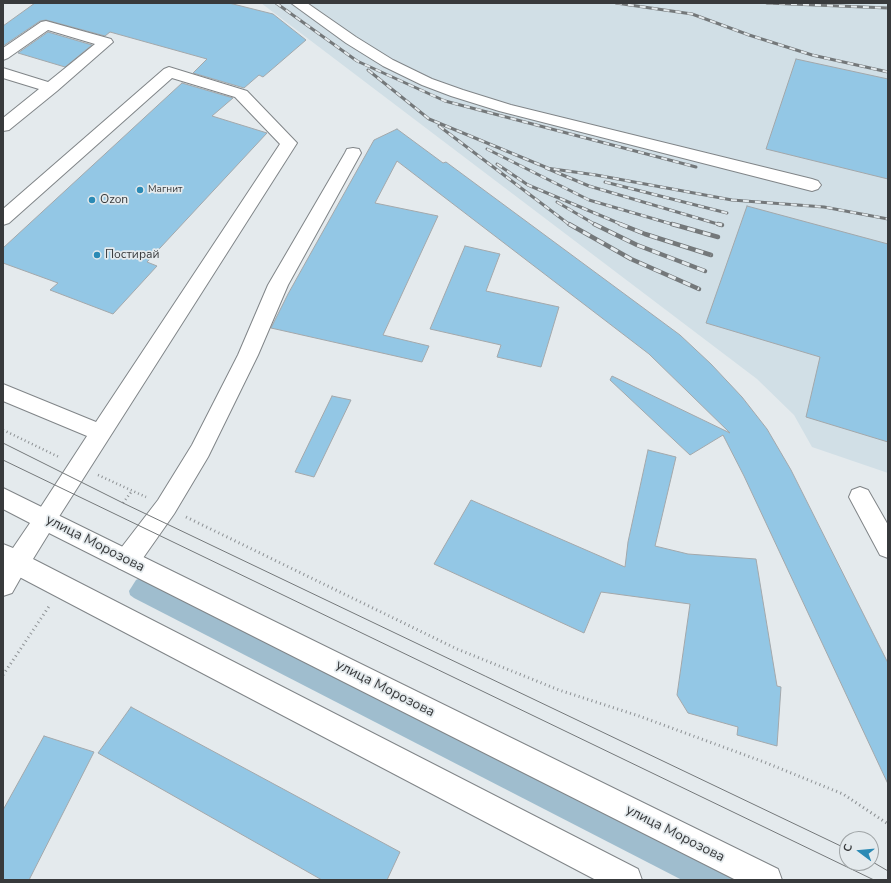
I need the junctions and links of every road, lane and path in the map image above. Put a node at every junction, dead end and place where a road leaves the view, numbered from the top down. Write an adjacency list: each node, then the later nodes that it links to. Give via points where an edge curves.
1 (298, 3): 7 (main road, via 388,63 426,82 457,93 505,108)
2 (3, 56): 4 (main road, via 46,25 106,42)
3 (3, 73): 4 (main road)
4 (51, 88): 5 (main road)
5 (3, 126)
6 (353, 152): 17 (main road, via 278,285 245,362 200,451)
7 (812, 185)
8 (3, 219): 11 (main road, via 168,72 241,94 289,143)
9 (3, 392): 11 (main road)
10 (3, 430): 12 (path)
11 (101, 433): 12 (main road)
12 (81, 466): 13 (path); 18 (main road)
13 (132, 491): 16 (path); 17 (path)
14 (860, 496): 19 (main road)
15 (3, 498): 18 (main road, улица Морозова)
16 (123, 503)
17 (166, 507): 21 (main road); 25 (path, via 457,649 559,690 639,716 843,794)
18 (45, 519): 20 (main road); 21 (main road, улица Морозова)
19 (888, 546)
20 (10, 559): 22 (main road); 23 (main road)
21 (127, 560): 27 (main road, улица Морозова)
22 (3, 585)
23 (63, 587): 24 (path); 26 (main road)
24 (3, 676)
25 (888, 824)
26 (627, 880)
27 (767, 880)

